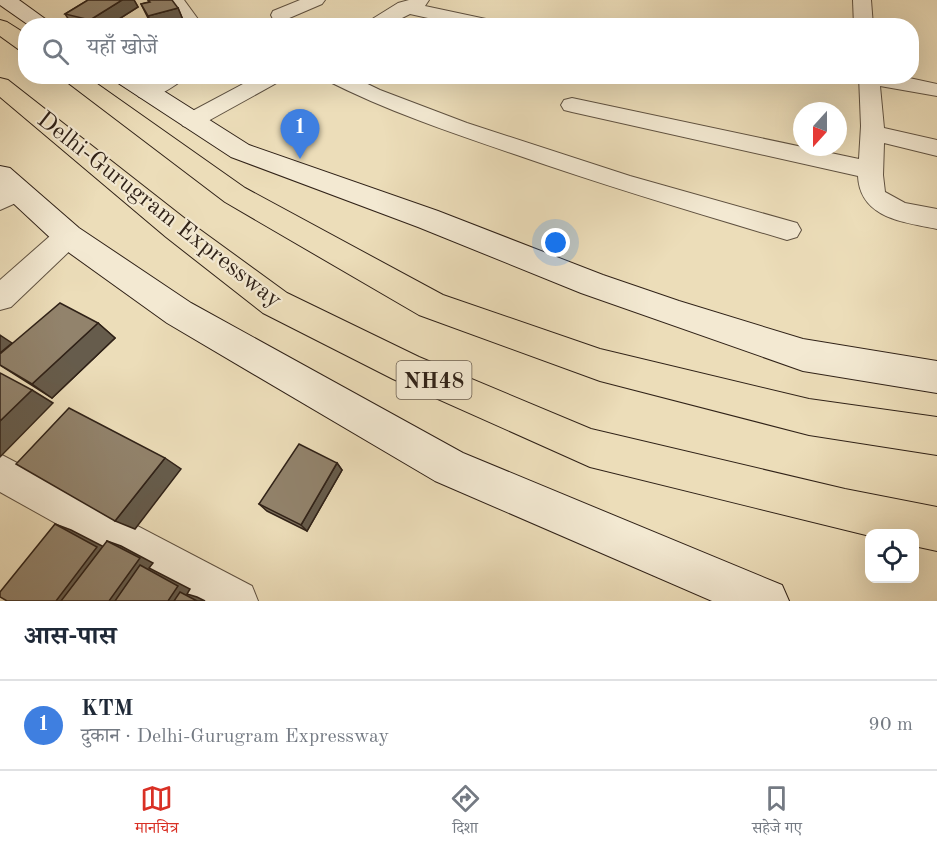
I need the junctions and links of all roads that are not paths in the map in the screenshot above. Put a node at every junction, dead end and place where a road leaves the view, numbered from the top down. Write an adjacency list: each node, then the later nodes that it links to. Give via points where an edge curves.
1 (6, 0): 8 (main road)
2 (175, 0): 9 (street)
3 (265, 0): 10 (street)
4 (316, 0): 11 (street)
5 (422, 0): 7 (street)
6 (862, 0): 14 (street)
7 (404, 7): 12 (street); 13 (street)
8 (33, 18)
9 (188, 18)
10 (282, 18)
11 (287, 18)
12 (384, 18)
13 (456, 18)
14 (863, 18)
15 (0, 26): 16 (highway)
16 (18, 38)
17 (81, 84): 36 (highway, Delhi-Gurugram Expressway, via 235,195 431,305 600,366 809,417)
18 (135, 84): 26 (main road)
19 (260, 84): 26 (street)
20 (349, 84): 32 (street, via 459,128 622,182)
21 (870, 84): 27 (street)
22 (906, 84): 24 (street)
23 (0, 85): 38 (highway, Delhi-Gurugram Expressway / NH48, via 275,303 406,368 590,448)
24 (937, 90)
25 (572, 105): 29 (street)
26 (191, 121): 35 (main road, via 240,151 679,315 803,355)
27 (873, 133): 28 (street); 29 (street)
28 (937, 148)
29 (870, 170): 31 (street, via 873,191 882,203)
30 (6, 189): 33 (main road)
31 (937, 219)
32 (787, 230)
33 (68, 236): 34 (street); 40 (main road, via 179,313 449,467)
34 (0, 298)
35 (937, 377)
36 (937, 436)
37 (0, 472): 39 (street, via 69,526)
38 (937, 529)
39 (237, 601)
40 (766, 601)

